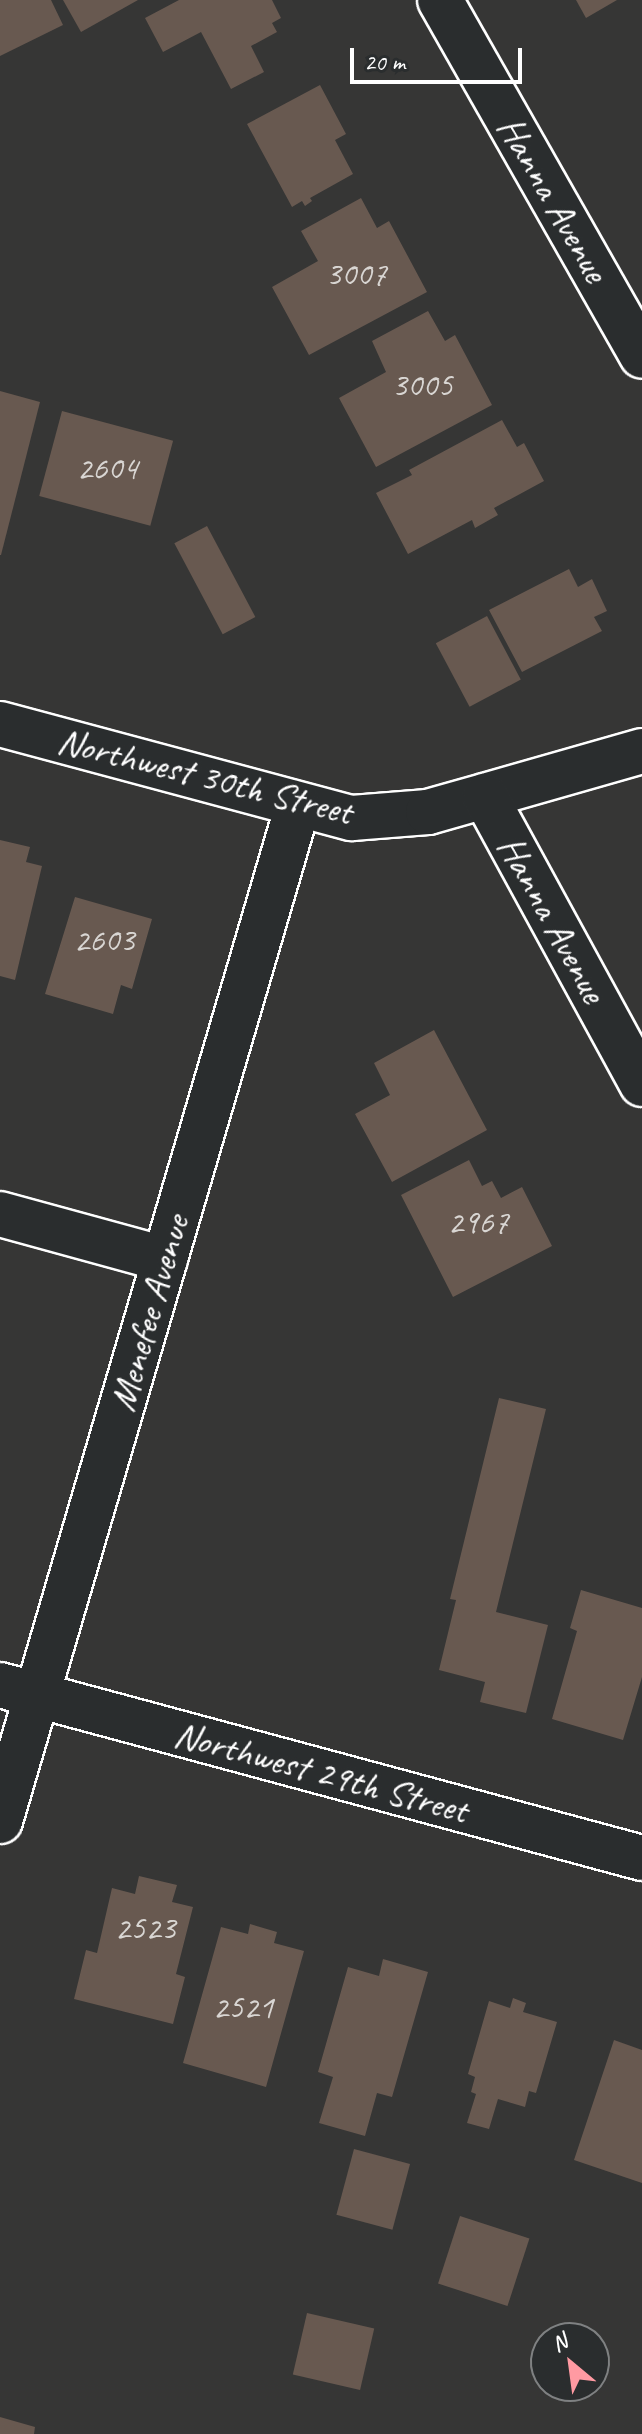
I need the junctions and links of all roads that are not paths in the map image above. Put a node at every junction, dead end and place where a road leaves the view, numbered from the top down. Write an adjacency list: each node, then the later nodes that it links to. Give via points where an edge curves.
1 (440, 0): 2 (street, Hanna Avenue)
2 (642, 356)
3 (0, 724): 6 (street, Northwest 30th Street)
4 (642, 751): 5 (street, Northwest 30th Street)
5 (485, 796): 6 (street, Northwest 30th Street, via 428,812 352,818); 7 (street, Hanna Avenue)
6 (298, 805): 9 (street, Menefee Avenue)
7 (642, 1084)
8 (0, 1214): 9 (street)
9 (165, 1259): 10 (street, Menefee Avenue)
10 (18, 1690): 11 (street, Menefee Avenue); 12 (street, Northwest 29th Street)
11 (0, 1821)
12 (642, 1858)

